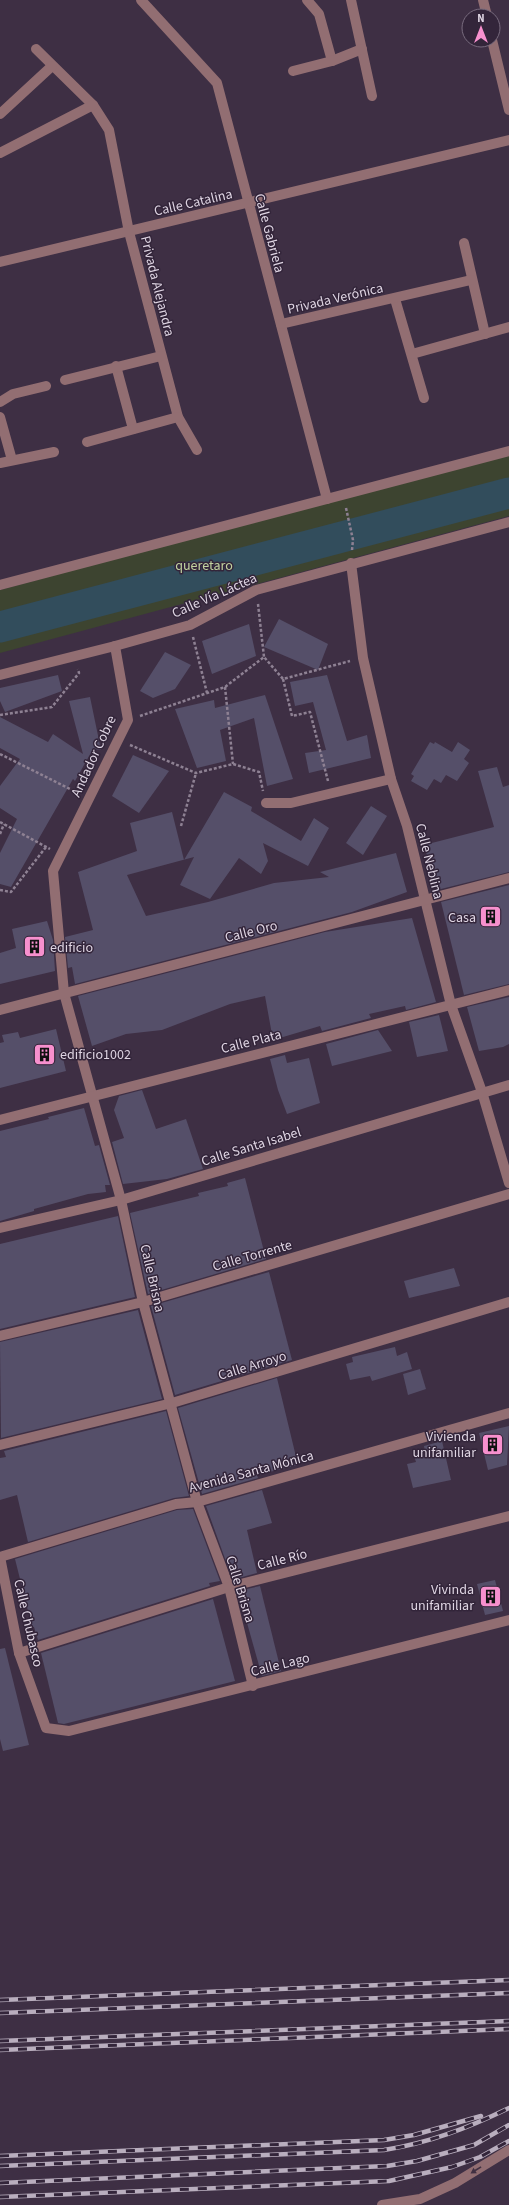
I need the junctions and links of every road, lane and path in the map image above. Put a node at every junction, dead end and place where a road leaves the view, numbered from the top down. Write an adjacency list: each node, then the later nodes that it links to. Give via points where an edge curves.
1 (141, 0): 16 (street, Calle Gabriela, via 216,83)
2 (307, 0): 7 (street, via 319,14)
3 (352, 0): 6 (street)
4 (494, 48): 12 (street)
5 (36, 49): 8 (street, Privada Alejandra)
6 (362, 49): 7 (street); 10 (street)
7 (332, 61): 9 (street)
8 (52, 66): 11 (street, Privada Alejandra); 13 (street)
9 (293, 71)
10 (372, 96)
11 (92, 105): 15 (street); 17 (street, Privada Alejandra, via 109,130)
12 (509, 110)
13 (0, 114)
14 (509, 140): 16 (street, Calle Catalina)
15 (0, 153)
16 (248, 204): 17 (street, Calle Catalina); 22 (street, Calle Gabriela)
17 (129, 232): 19 (street, Calle Catalina); 26 (street, Privada Alejandra)
18 (464, 243): 20 (street)
19 (0, 262)
20 (471, 280): 21 (street, Privada Verónica); 24 (street)
21 (395, 299): 22 (street, Privada Verónica); 25 (street, Privada Verónica)
22 (280, 324): 41 (street, Calle Gabriela)
23 (509, 327): 24 (street)
24 (485, 334): 25 (street)
25 (412, 354): 30 (street, Privada Verónica)
26 (161, 356): 27 (street); 32 (street, Privada Alejandra)
27 (116, 366): 28 (street); 34 (street)
28 (65, 380)
29 (46, 386): 31 (street, via 13,394)
30 (424, 398)
31 (0, 402)
32 (178, 417): 34 (street); 36 (street, Privada Alejandra)
33 (0, 418): 39 (street)
34 (133, 429): 35 (street)
35 (87, 442)
36 (197, 450)
37 (54, 452): 39 (street)
38 (509, 452): 41 (street)
39 (12, 460): 40 (street)
40 (0, 462)
41 (327, 499): 46 (street)
42 (349, 520): 44 (path)
43 (509, 522): 45 (street, Calle Vía Láctea)
44 (353, 540)
45 (351, 563): 47 (street, Calle Vía Láctea); 52 (street, Calle Neblina)
46 (0, 585)
47 (256, 590): 48 (street, Calle Vía Láctea); 51 (path)
48 (190, 625): 49 (street, Calle Vía Láctea); 56 (path)
49 (115, 646): 50 (street, Calle Vía Láctea); 58 (street, Andador Cobre)
50 (74, 657): 53 (street, Calle Vía Láctea); 57 (path, via 79,673 52,707)
51 (264, 657): 54 (path); 55 (path)
52 (363, 658): 54 (path); 63 (street, Calle Neblina)
53 (0, 675)
54 (284, 679): 64 (path, via 292,716 310,712)
55 (225, 687): 56 (path); 61 (path)
56 (207, 693): 58 (path)
57 (0, 715)
58 (128, 720): 59 (street, Andador Cobre)
59 (118, 740): 62 (path); 65 (street, Andador Cobre)
60 (0, 754): 65 (path)
61 (233, 764): 62 (path); 66 (path, via 259,772)
62 (196, 773): 69 (path)
63 (391, 779): 64 (street); 76 (street, Calle Neblina, via 407,826)
64 (331, 795): 66 (street, via 291,803)
65 (89, 799): 72 (street, Andador Cobre)
66 (266, 803)
67 (0, 822): 68 (path)
68 (4, 824): 70 (path); 71 (path)
69 (181, 826)
70 (0, 834)
71 (46, 846): 72 (path); 75 (path, via 11,892)
72 (61, 855): 73 (street, Andador Cobre)
73 (53, 871): 78 (street, Calle Brisna)
74 (509, 878): 76 (street, Calle Oro)
75 (0, 890)
76 (425, 900): 78 (street, Calle Oro); 79 (street, Calle Neblina)
77 (509, 990): 79 (street, Calle Plata)
78 (64, 993): 80 (street, Calle Oro); 83 (street, Calle Brisna)
79 (451, 1005): 82 (street, Calle Neblina); 83 (street, Calle Plata)
80 (0, 1010)
81 (509, 1085): 82 (street, Calle Santa Isabel)
82 (482, 1092): 85 (street, Calle Neblina); 87 (street, Calle Santa Isabel)
83 (93, 1096): 84 (street, Calle Plata); 87 (street, Calle Brisna)
84 (0, 1120)
85 (509, 1183)
86 (509, 1194): 89 (street, Calle Torrente)
87 (120, 1200): 88 (street, Calle Santa Isabel); 89 (street, Calle Brisna)
88 (0, 1228)
89 (143, 1302): 91 (street, Calle Torrente); 92 (street, Calle Brisna)
90 (509, 1302): 92 (street, Calle Arroyo)
91 (0, 1336)
92 (172, 1403): 94 (street, Calle Arroyo); 95 (street, Calle Brisna)
93 (509, 1413): 95 (street, Avenida Santa Mónica)
94 (0, 1445)
95 (197, 1502): 97 (street, Avenida Santa Mónica, via 176,1504); 98 (street, Calle Brisna)
96 (509, 1516): 98 (street, Calle Río)
97 (0, 1557): 100 (street, Calle Chubasco)
98 (229, 1587): 100 (street, Calle Río); 101 (street, Calle Brisna)
99 (509, 1620): 101 (street, Calle Lago)
100 (19, 1653): 102 (street, Calle Chubasco, via 46,1728)
101 (253, 1686): 102 (street, Calle Lago, via 69,1731)
102 (57, 1731)
103 (509, 2150): 104 (street, one-way to 104, via 455,2183 420,2199)
104 (382, 2205)

